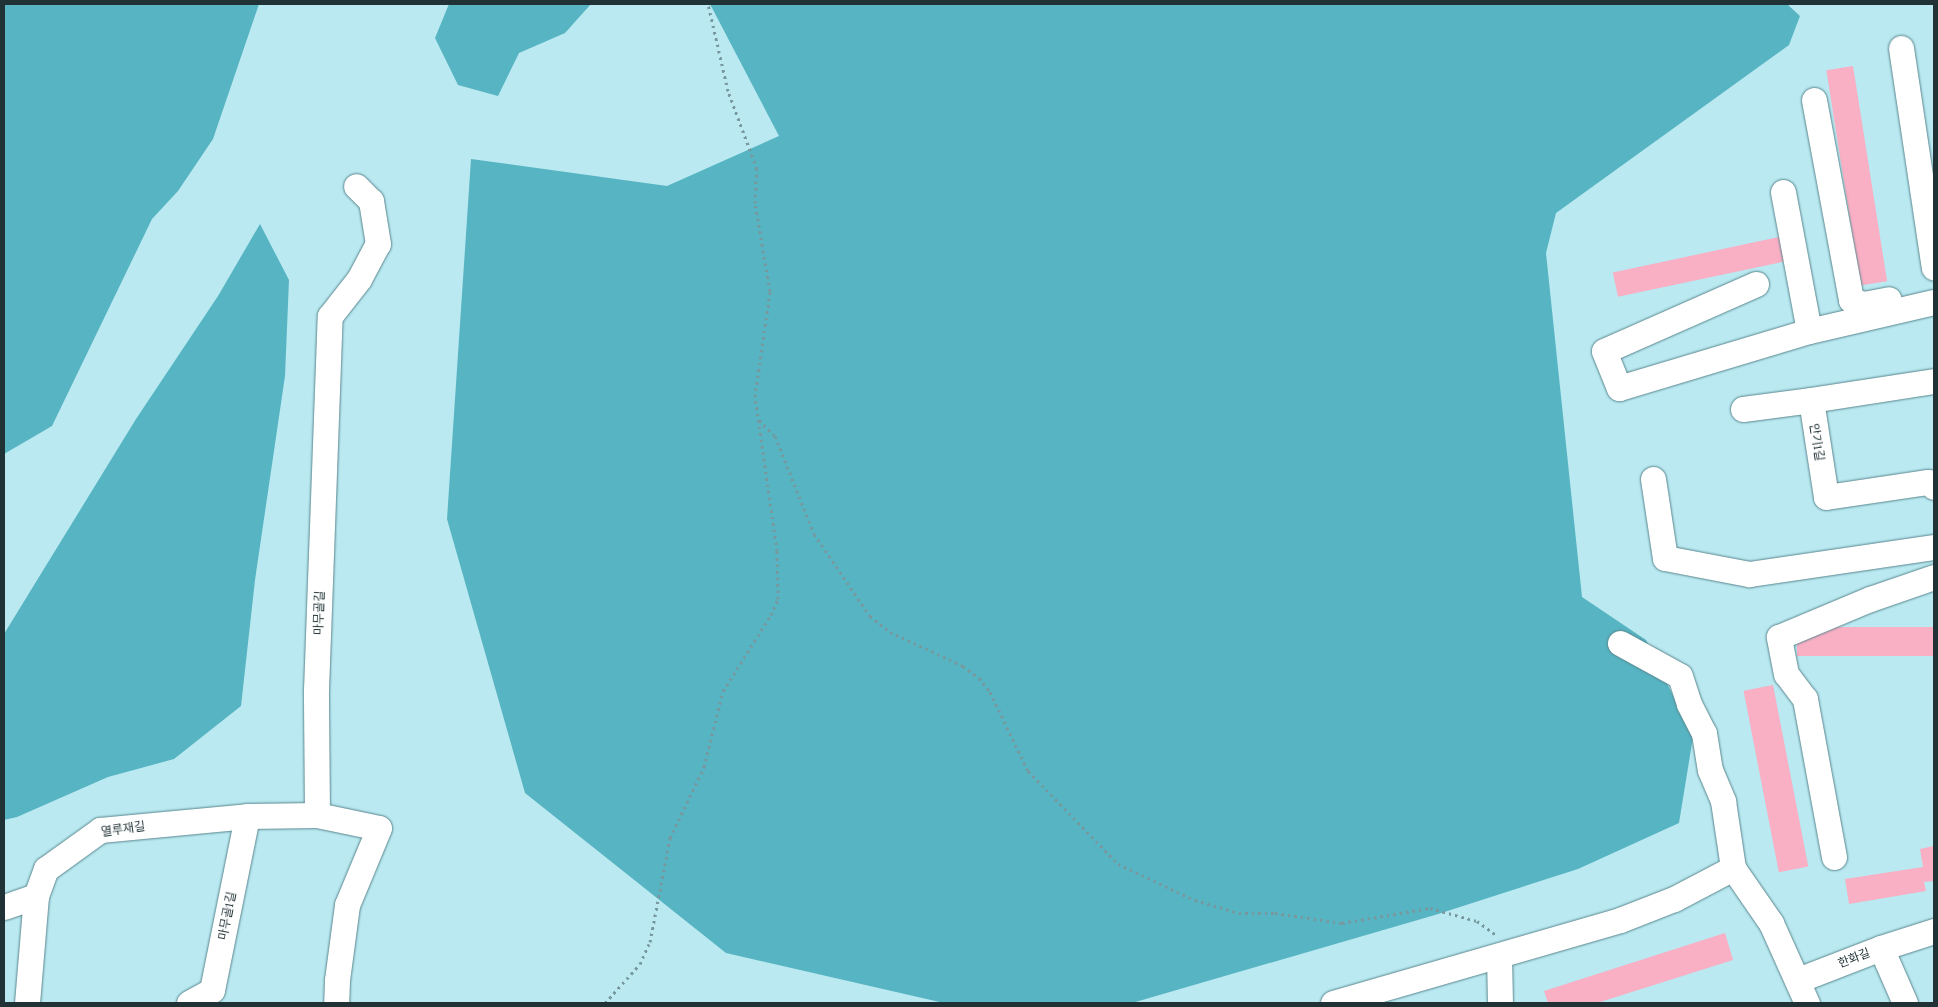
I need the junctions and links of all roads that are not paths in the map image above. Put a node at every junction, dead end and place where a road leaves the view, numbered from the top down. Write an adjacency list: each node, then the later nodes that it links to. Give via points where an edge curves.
1 (1901, 48): 5 (street)
2 (1814, 100): 8 (street, via 1851,300 1864,304)
3 (356, 186): 19 (street, 마무골길, via 371,201 378,244 359,279 330,316 316,690)
4 (1783, 192): 10 (street)
5 (1929, 207): 6 (street)
6 (1934, 268)
7 (1756, 284): 10 (street, via 1604,351 1619,388)
8 (1934, 288)
9 (1934, 302): 10 (street)
10 (1809, 331)
11 (1934, 381): 12 (street)
12 (1810, 400): 13 (street); 15 (street, 안기1길, via 1826,497 1928,482)
13 (1743, 409)
14 (1652, 479): 16 (street, via 1665,558 1749,574)
15 (1934, 487)
16 (1934, 547)
17 (1934, 577): 21 (street, via 1778,637 1786,674 1805,700)
18 (1620, 643): 22 (street, via 1680,676 1689,704 1704,733 1710,770 1723,801)
19 (317, 815): 20 (street, 열루재길); 31 (street, via 379,828 347,905)
20 (247, 816): 23 (street, 열루재길, via 100,830 46,868); 30 (street, 마무골1길, via 212,990)
21 (1834, 857)
22 (1733, 868): 27 (street, via 1674,899 1620,920); 28 (street, via 1771,923)
23 (36, 896): 24 (street); 29 (street, 열루재길)
24 (4, 907)
25 (1934, 931): 26 (street, 한화길)
26 (1881, 948): 28 (street, 한화길); 35 (street)
27 (1499, 956): 32 (street); 33 (street)
28 (1798, 980): 34 (street)
29 (27, 1003)
30 (189, 1003)
31 (336, 1003)
32 (1333, 1003)
33 (1500, 1003)
34 (1807, 1003)
35 (1905, 1003)

